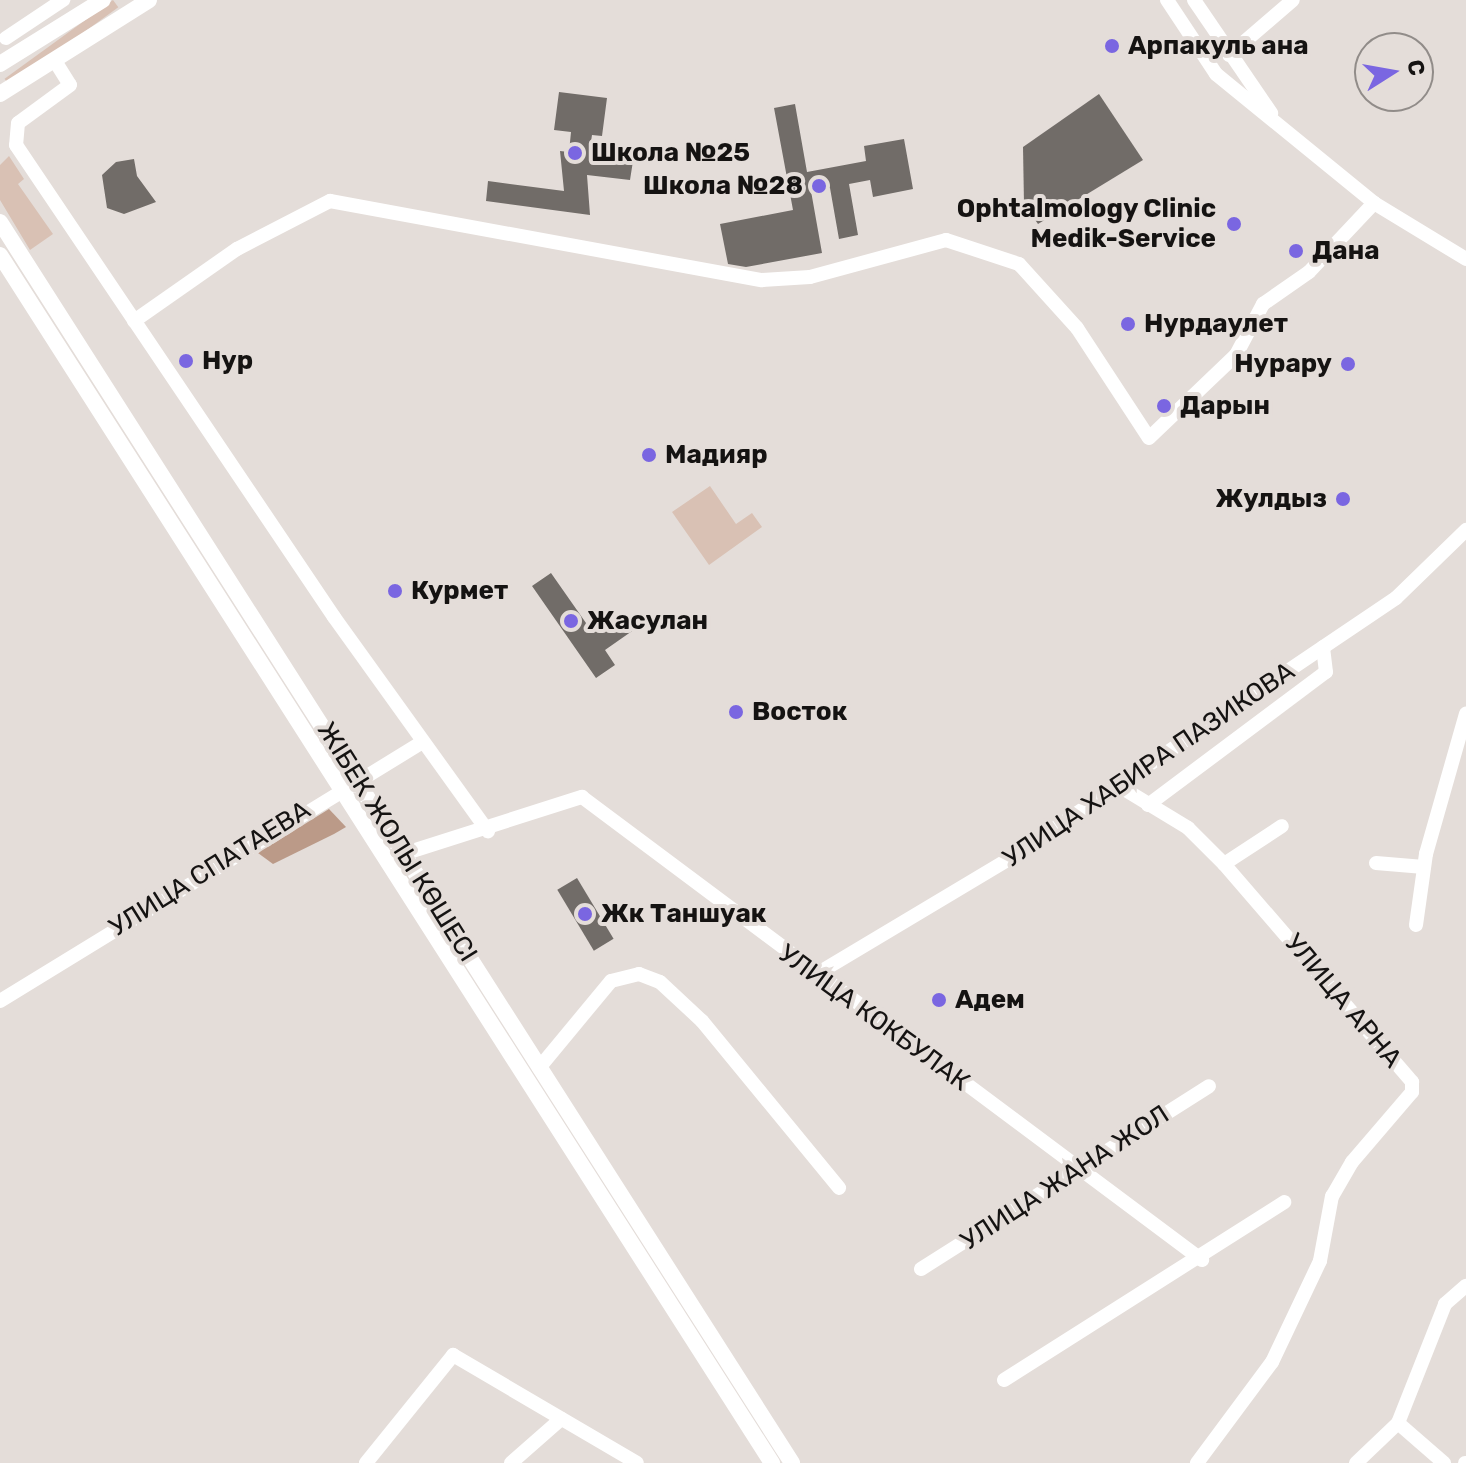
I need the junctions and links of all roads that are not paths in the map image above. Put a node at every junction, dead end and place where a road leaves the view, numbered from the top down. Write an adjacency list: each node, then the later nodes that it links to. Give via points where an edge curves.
1 (63, 0): 8 (street)
2 (149, 0): 7 (main road)
3 (1167, 0): 13 (street, via 1209,67)
4 (1194, 0): 9 (street)
5 (1293, 0): 9 (street)
6 (97, 2): 11 (main road)
7 (125, 6): 10 (main road)
8 (6, 38)
9 (1229, 55): 13 (street)
10 (55, 61): 12 (main road); 18 (street, via 70,85 18,123 13,138)
11 (0, 64)
12 (0, 94)
13 (1285, 133): 14 (street)
14 (1374, 203): 17 (street); 18 (street, via 1309,272 1263,304 1227,366 1149,438 1077,328 1019,264 946,240 810,277 762,280 330,201 237,249)
15 (0, 222): 23 (main road, ЖІБЕК ЖОЛЫ КӨШЕСІ)
16 (0, 255): 23 (main road, ЖІБЕК ЖОЛЫ КӨШЕСІ)
17 (1466, 259)
18 (134, 321): 22 (street)
19 (1466, 530): 20 (street, УЛИЦА ХАБИРА ПАЗИКОВА, via 1396,598)
20 (1323, 647): 24 (street, УЛИЦА ХАБИРА ПАЗИКОВА); 25 (street, via 1326,672)
21 (1466, 714): 31 (street)
22 (423, 742): 23 (street, УЛИЦА СПАТАЕВА); 27 (street)
23 (351, 783): 28 (main road, ЖІБЕК ЖОЛЫ КӨШЕСІ); 34 (street, УЛИЦА СПАТАЕВА); 49 (main road, ЖІБЕК ЖОЛЫ КӨШЕСІ, via 577,1164)
24 (1119, 786): 25 (street, УЛИЦА АРНА); 33 (street, УЛИЦА ХАБИРА ПАЗИКОВА)
25 (1148, 805): 30 (street, УЛИЦА АРНА, via 1188,828)
26 (1282, 826): 30 (street)
27 (488, 831): 28 (street, УЛИЦА КОКБУЛАК); 33 (street, УЛИЦА КОКБУЛАК, via 582,797)
28 (406, 853): 35 (main road, ЖІБЕК ЖОЛЫ КӨШЕСІ)
29 (1376, 863): 31 (street)
30 (1224, 864): 51 (street, УЛИЦА АРНА, via 1402,1070 1412,1092 1352,1162 1332,1196 1320,1261 1272,1362)
31 (1424, 867): 32 (street)
32 (1416, 925)
33 (815, 975): 37 (street, УЛИЦА КОКБУЛАК)
34 (0, 1001)
35 (539, 1068): 38 (street, via 611,981 639,974 660,982 702,1021); 50 (main road, ЖІБЕК ЖОЛЫ КӨШЕСІ)
36 (1209, 1086): 37 (street, УЛИЦА ЖАНА ЖОЛ)
37 (1078, 1167): 40 (street, УЛИЦА КОКБУЛАК); 41 (street, УЛИЦА ЖАНА ЖОЛ)
38 (839, 1188)
39 (1284, 1202): 40 (street)
40 (1202, 1260): 43 (street)
41 (921, 1269)
42 (1466, 1286): 45 (street, via 1445,1304)
43 (1004, 1380)
44 (561, 1419): 46 (street, via 453,1355); 47 (street); 48 (street)
45 (1398, 1423): 52 (street); 53 (street)
46 (366, 1463)
47 (511, 1463)
48 (637, 1463)
49 (772, 1463)
50 (792, 1463)
51 (1197, 1463)
52 (1356, 1463)
53 (1444, 1463)

